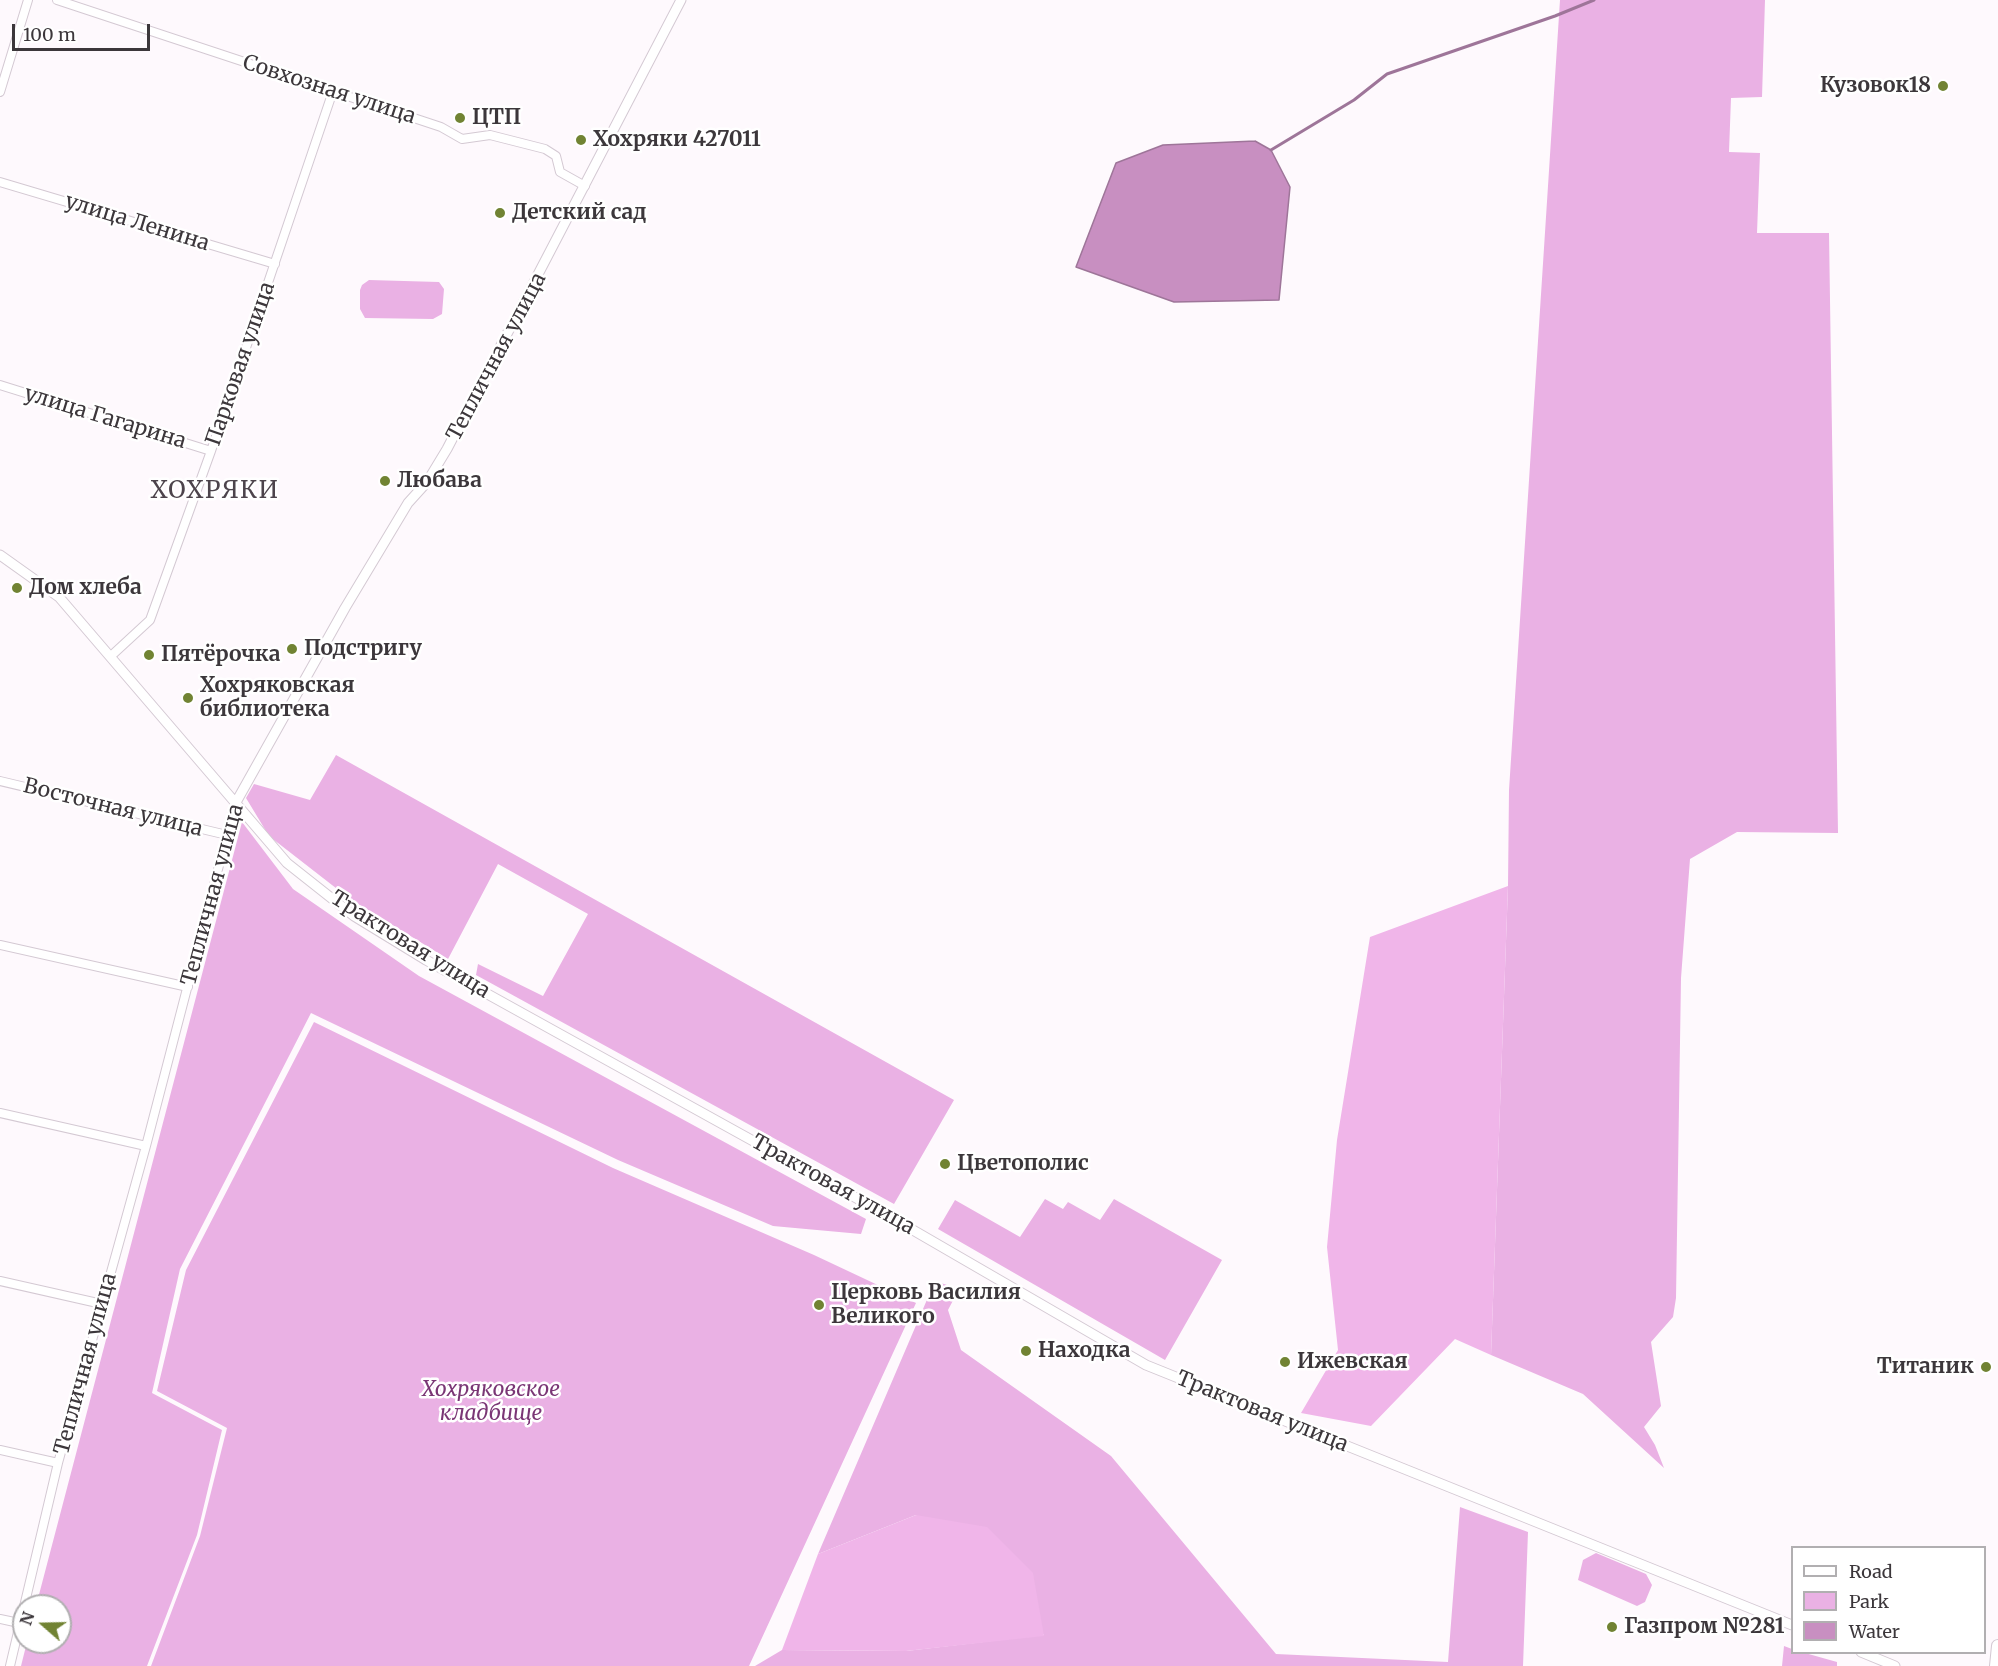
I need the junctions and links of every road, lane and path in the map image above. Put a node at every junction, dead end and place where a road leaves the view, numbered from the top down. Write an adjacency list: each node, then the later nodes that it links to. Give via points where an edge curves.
1 (28, 0): 5 (street)
2 (57, 0): 4 (street, Совхозная улица)
3 (681, 0): 7 (street, Тепличная улица)
4 (333, 91): 7 (street, Совхозная улица, via 441,127 462,139 490,135 544,149 556,156 560,172); 8 (street, Парковая улица)
5 (0, 92)
6 (0, 182): 8 (street, улица Ленина)
7 (585, 186): 14 (street, Тепличная улица, via 447,449 390,532)
8 (275, 264): 10 (street, Парковая улица)
9 (0, 385): 10 (street, улица Гагарина)
10 (211, 451): 12 (street, Парковая улица, via 150,620)
11 (0, 555): 12 (street, Трактовая улица, via 59,597)
12 (111, 656): 14 (street, Трактовая улица)
13 (0, 781): 15 (street, Восточная улица)
14 (235, 804): 15 (street, Тепличная улица); 25 (street, Трактовая улица, via 287,863 354,916 1146,1365)
15 (227, 835): 17 (street, Тепличная улица)
16 (0, 945): 17 (street)
17 (188, 987): 19 (street, Тепличная улица)
18 (0, 1113): 19 (street)
19 (146, 1146): 21 (street, Тепличная улица)
20 (0, 1281): 21 (street)
21 (102, 1304): 23 (street, Тепличная улица)
22 (0, 1450): 23 (street)
23 (58, 1463): 24 (street, Тепличная улица)
24 (26, 1594)
25 (1791, 1625)
26 (1998, 1646): 29 (main road)
27 (1864, 1654): 28 (street)
28 (1895, 1666)
29 (1996, 1666)

